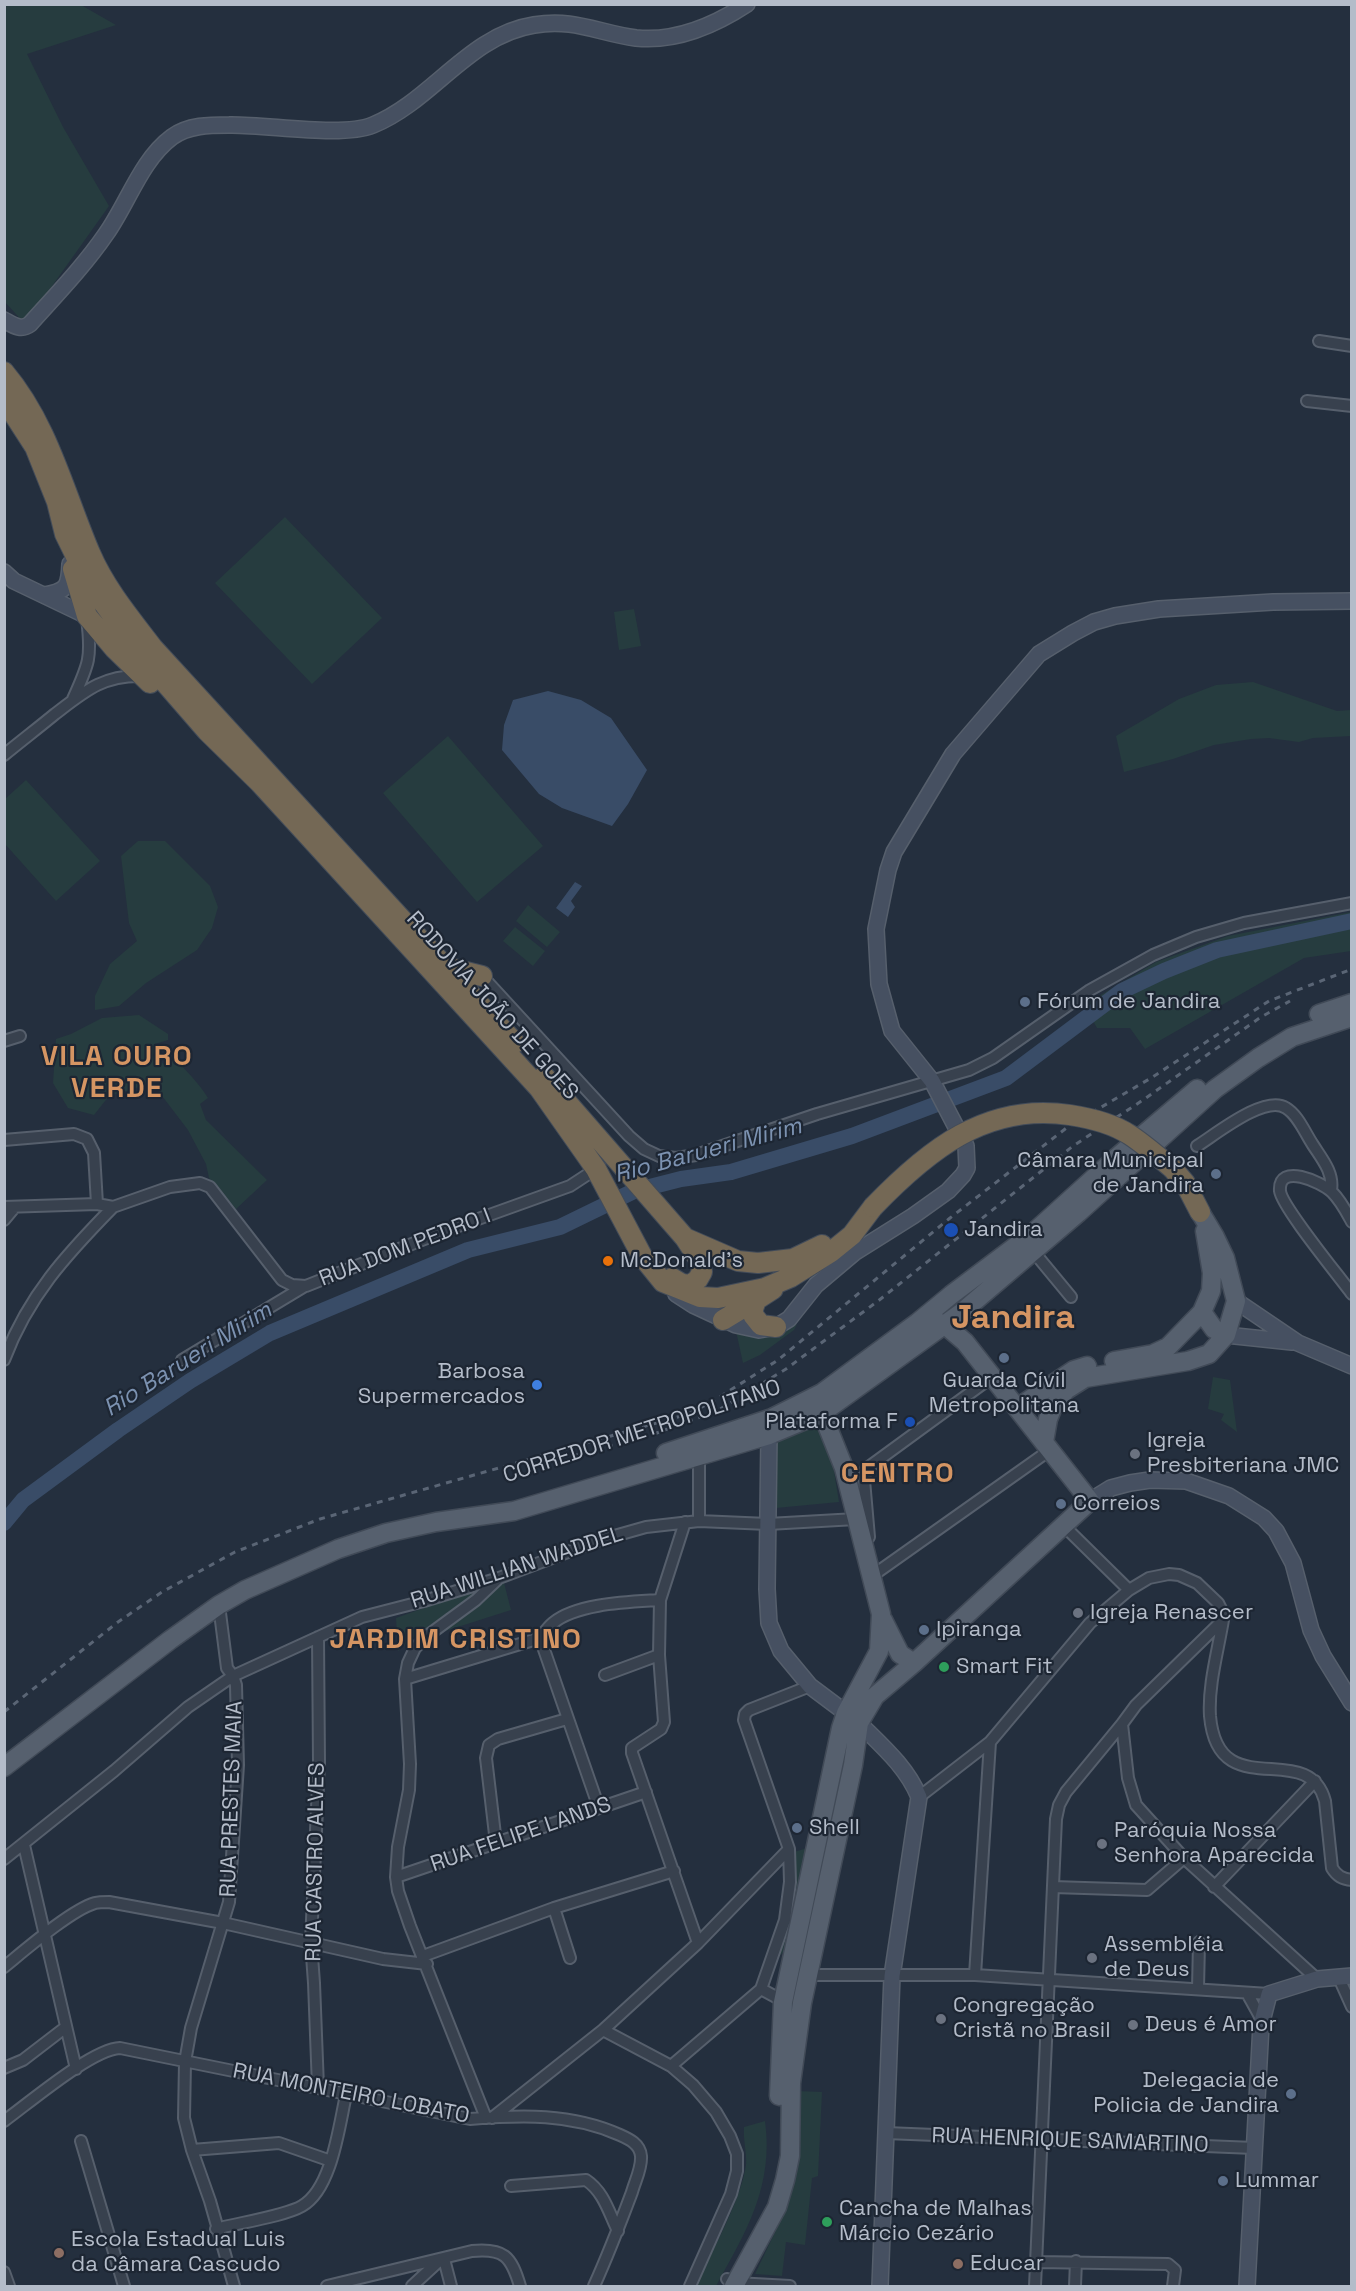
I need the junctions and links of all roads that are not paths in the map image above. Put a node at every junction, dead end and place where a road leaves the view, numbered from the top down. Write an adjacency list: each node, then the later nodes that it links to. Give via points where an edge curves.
1 (747, 4): 2 (street, via 708,25 661,38 634,37 560,22 509,31 469,55 403,108 371,126 322,129 210,125 189,129 174,136 151,159 107,234 30,324 19,327)
2 (4, 320)
3 (1319, 341): 4 (street)
4 (1352, 346)
5 (4, 372): 20 (highway, RODOVIA JOÃO DE GOES, via 51,451 91,553 124,610 153,648 446,967)
6 (4, 399): 9 (highway, RODOVIA JOÃO DE GOES, via 35,447)
7 (1307, 401): 8 (street)
8 (1352, 406)
9 (65, 534): 10 (highway); 17 (highway, RODOVIA JOÃO DE GOES, via 89,583 111,615)
10 (70, 561): 12 (street, via 67,586 60,592); 14 (highway)
11 (4, 572): 12 (street)
12 (43, 595): 14 (street)
13 (1352, 601): 25 (street, via 1159,609 1115,616 1094,622 1039,654 953,754 894,852 882,895 876,929 879,984 892,1031)
14 (87, 616): 15 (highway); 16 (street, via 89,664)
15 (142, 676): 16 (street, via 114,678); 17 (highway)
16 (73, 699): 18 (street)
17 (207, 732): 29 (highway, RODOVIA JOÃO DE GOES, via 260,783 539,1088)
18 (4, 755)
19 (1352, 903): 25 (street, via 1244,924 1196,937 1153,955 1090,990 993,1058)
20 (481, 984): 25 (street, via 562,1062 610,1117 644,1149 659,1156 696,1155 817,1114); 28 (highway, RODOVIA JOÃO DE GOES)
21 (1352, 1004): 51 (main road, CORREDOR METROPOLITANO, via 1293,1024 1252,1047 1117,1157 1035,1231)
22 (1352, 1017): 39 (main road, via 1292,1036 1257,1058 1215,1089)
23 (20, 1036): 24 (street)
24 (4, 1041)
25 (934, 1084): 53 (street, via 966,1146 967,1168 963,1175 948,1191 854,1253 816,1285 789,1319)
26 (4, 1140): 31 (street, via 74,1134 87,1139 94,1153)
27 (1197, 1146): 30 (street, via 1259,1107 1277,1105 1295,1118 1326,1166 1332,1181)
28 (625, 1169): 29 (highway, via 604,1163); 38 (highway, RODOVIA JOÃO DE GOES)
29 (600, 1176): 40 (highway, RODOVIA JOÃO DE GOES, via 642,1256); 42 (street, RUA DOM PEDRO I)
30 (1330, 1190): 37 (street); 44 (street, via 1309,1178 1296,1176 1287,1178 1280,1191 1288,1208)
31 (97, 1204): 32 (street); 33 (street)
32 (9, 1207): 36 (street)
33 (113, 1208): 42 (street, RUA DOM PEDRO I, via 170,1187 200,1183 210,1187 282,1280); 57 (street, via 56,1268 24,1315)
34 (1200, 1212): 35 (highway, bridge, via 1173,1169 1128,1133 1105,1123 1053,1112 1016,1114 978,1125 916,1166); 43 (main road, via 1212,1273); 47 (main road, via 1225,1257)
35 (868, 1214): 38 (highway, via 816,1250 777,1262 738,1261); 41 (highway, via 852,1235)
36 (4, 1220)
37 (1352, 1222)
38 (685, 1239): 40 (highway, via 700,1261 699,1279 682,1284)
39 (1033, 1251): 45 (street); 48 (main road)
40 (657, 1275): 41 (highway, via 700,1297 718,1298 765,1288); 50 (street, via 693,1305)
41 (791, 1277): 46 (highway)
42 (306, 1286): 58 (street)
43 (1211, 1291): 47 (main road); 49 (main road)
44 (1352, 1294)
45 (1071, 1297)
46 (756, 1300): 50 (highway); 53 (highway, via 753,1315 761,1324)
47 (1236, 1301): 54 (main road); 56 (street)
48 (962, 1312): 52 (main road); 55 (main road)
49 (1202, 1312): 54 (main road, via 1214,1329); 62 (main road, via 1168,1347 1153,1354 1074,1370)
50 (723, 1320): 53 (street, via 759,1330)
51 (917, 1323): 52 (main road); 61 (main road, CORREDOR METROPOLITANO)
52 (945, 1325): 55 (main road); 63 (main road)
53 (776, 1327)
54 (1226, 1335): 56 (street); 65 (main road, via 1209,1354 1188,1361 1085,1378 1066,1390 1052,1409)
55 (965, 1342): 60 (main road)
56 (1298, 1343): 59 (street)
57 (4, 1360)
58 (182, 1360)
59 (1352, 1366)
60 (992, 1377): 62 (main road); 74 (street, via 866,1469)
61 (822, 1393): 63 (main road); 73 (main road, CORREDOR METROPOLITANO, via 772,1418 551,1491 395,1521)
62 (1017, 1408): 65 (main road)
63 (822, 1413): 64 (main road); 68 (main road, via 844,1468)
64 (769, 1435): 71 (street); 78 (main road, via 514,1511 386,1533 338,1549)
65 (1047, 1446): 67 (main road); 74 (street)
66 (699, 1463): 69 (street)
67 (1090, 1501): 72 (main road); 91 (street, via 1111,1488 1130,1483 1186,1481 1229,1496 1264,1518 1289,1555 1311,1630)
68 (856, 1519): 71 (street, RUA WILLIAN WADDEL); 74 (main road)
69 (699, 1521): 70 (street, RUA WILLIAN WADDEL); 71 (street, RUA WILLIAN WADDEL)
70 (685, 1522): 75 (street, RUA WILLIAN WADDEL, via 627,1532); 77 (street)
71 (768, 1524): 90 (street, via 769,1623 781,1651)
72 (1063, 1525): 76 (street); 85 (main road)
73 (274, 1566): 78 (main road); 96 (main road, CORREDOR METROPOLITANO, via 203,1605)
74 (872, 1576): 79 (main road)
75 (499, 1578): 81 (street, RUA WILLIAN WADDEL, via 362,1617); 88 (street, via 415,1648)
76 (1129, 1590): 80 (street, via 1149,1578 1179,1575 1213,1596); 95 (street, via 1090,1623)
77 (660, 1600): 82 (street, via 570,1614 553,1623); 83 (street)
78 (219, 1605): 87 (street, RUA PRESTES MAIA, via 227,1668); 97 (main road)
79 (881, 1614): 84 (main road, via 879,1651); 85 (main road, via 900,1654)
80 (1223, 1620): 94 (street, via 1136,1705); 98 (street, via 1210,1701 1216,1742 1240,1766 1296,1771)
81 (318, 1637): 87 (street, RUA WILLIAN WADDEL); 116 (street, RUA CASTRO ALVES, via 319,1763)
82 (540, 1638): 88 (street); 93 (street)
83 (659, 1655): 86 (street); 99 (street, via 664,1722 661,1729 632,1748)
84 (874, 1664): 89 (main road, via 889,1668); 92 (main road)
85 (914, 1664): 89 (main road)
86 (605, 1675)
87 (233, 1676): 103 (street, RUA WILLIAN WADDEL, via 188,1707); 113 (street, RUA PRESTES MAIA, via 238,1765 231,1882)
88 (405, 1679): 108 (street, via 411,1764)
89 (892, 1681): 92 (main road)
90 (810, 1686): 92 (street); 104 (street, via 749,1710 744,1720)
91 (1352, 1703)
92 (852, 1718): 100 (street, via 903,1769); 115 (main road); 123 (main road, via 853,1765)
93 (567, 1719): 101 (street); 102 (street, via 489,1745 486,1758)
94 (1122, 1724): 105 (street, via 1136,1805); 110 (street, via 1066,1791 1059,1805)
95 (990, 1742): 100 (street); 125 (street)
96 (4, 1755)
97 (4, 1767)
98 (1315, 1781): 109 (street, via 1325,1801 1332,1868 1342,1879); 111 (street)
99 (646, 1792): 101 (street, RUA FELIPE LANDS); 107 (street)
100 (919, 1797): 124 (street)
101 (599, 1808): 102 (street, RUA FELIPE LANDS)
102 (495, 1843): 108 (street, RUA FELIPE LANDS)
103 (24, 1845): 106 (street, RUA WILLIAN WADDEL); 114 (street)
104 (789, 1849): 118 (street); 121 (street, via 785,1920)
105 (1184, 1858): 110 (street, via 1147,1890); 111 (street)
106 (4, 1859)
107 (674, 1870): 112 (street); 118 (street)
108 (396, 1877): 120 (street)
109 (1352, 1880)
110 (1053, 1887): 127 (street)
111 (1214, 1887): 128 (street)
112 (554, 1908): 119 (street); 120 (street)
113 (223, 1923): 114 (street, via 109,1902 95,1903); 116 (street); 139 (street, RUA PRESTES MAIA, via 191,2028)
114 (45, 1935): 122 (street); 137 (street)
115 (797, 1941): 121 (street); 133 (main road)
116 (311, 1942): 120 (street, via 383,1959); 143 (street, RUA CASTRO ALVES)
117 (1199, 1942): 130 (street)
118 (698, 1943): 138 (street)
119 (570, 1958)
120 (425, 1960): 145 (street)
121 (770, 1966): 129 (street)
122 (4, 1967)
123 (808, 1975): 124 (street); 134 (main road)
124 (892, 1976): 125 (street); 147 (street)
125 (975, 1976): 127 (street)
126 (1345, 1977): 128 (street); 135 (street)
127 (1049, 1979): 130 (street); 149 (street)
128 (1317, 1979): 132 (street)
129 (761, 1989): 133 (street); 140 (street)
130 (1198, 1989): 131 (street)
131 (1247, 1993): 132 (street); 136 (street)
132 (1269, 1994): 136 (street)
133 (783, 2002): 134 (street); 160 (main road, via 773,2175 764,2212)
134 (802, 2003): 160 (main road, via 791,2083 790,2156 785,2180 777,2207)
135 (1352, 2007)
136 (1262, 2019): 150 (street)
137 (66, 2028): 141 (street, via 23,2060); 142 (street)
138 (603, 2030): 140 (street); 145 (street)
139 (185, 2062): 142 (street, RUA MONTEIRO LOBATO, via 112,2048); 143 (street, RUA MONTEIRO LOBATO); 151 (street, RUA PRESTES MAIA, via 184,2118)
140 (671, 2066): 169 (street, via 716,2112 737,2154 731,2194)
141 (4, 2068)
142 (76, 2069): 146 (street, RUA MONTEIRO LOBATO)
143 (318, 2087): 144 (street, RUA MONTEIRO LOBATO)
144 (346, 2095): 145 (street, RUA MONTEIRO LOBATO, via 470,2119); 152 (street)
145 (489, 2118): 155 (street, RUA MONTEIRO LOBATO, via 561,2117 632,2140 641,2155 640,2167)
146 (4, 2121)
147 (886, 2133): 149 (street, RUA HENRIQUE SAMARTINO); 171 (street)
148 (81, 2141): 162 (street)
149 (1040, 2141): 150 (street, RUA HENRIQUE SAMARTINO); 158 (street)
150 (1254, 2148): 175 (street)
151 (192, 2150): 152 (street, via 279,2143); 154 (street, RUA PRESTES MAIA)
152 (331, 2161): 154 (street, via 320,2188 304,2206)
153 (511, 2186): 155 (street, via 586,2180 596,2187)
154 (216, 2229): 163 (street, RUA PRESTES MAIA)
155 (618, 2231): 168 (street, RUA MONTEIRO LOBATO)
156 (441, 2260): 164 (street); 165 (street); 166 (street); 167 (street, via 472,2251 500,2251 508,2258)
157 (1076, 2261): 158 (street); 173 (street); 174 (street, via 1168,2264 1175,2270)
158 (1036, 2262): 172 (street)
159 (4, 2272): 161 (street)
160 (730, 2284): 170 (street)
161 (9, 2286)
162 (124, 2286)
163 (234, 2286)
164 (327, 2286)
165 (412, 2286)
166 (451, 2286)
167 (520, 2286)
168 (594, 2286)
169 (690, 2286)
170 (790, 2286)
171 (880, 2286)
172 (1035, 2286)
173 (1075, 2286)
174 (1173, 2286)
175 (1247, 2286)

